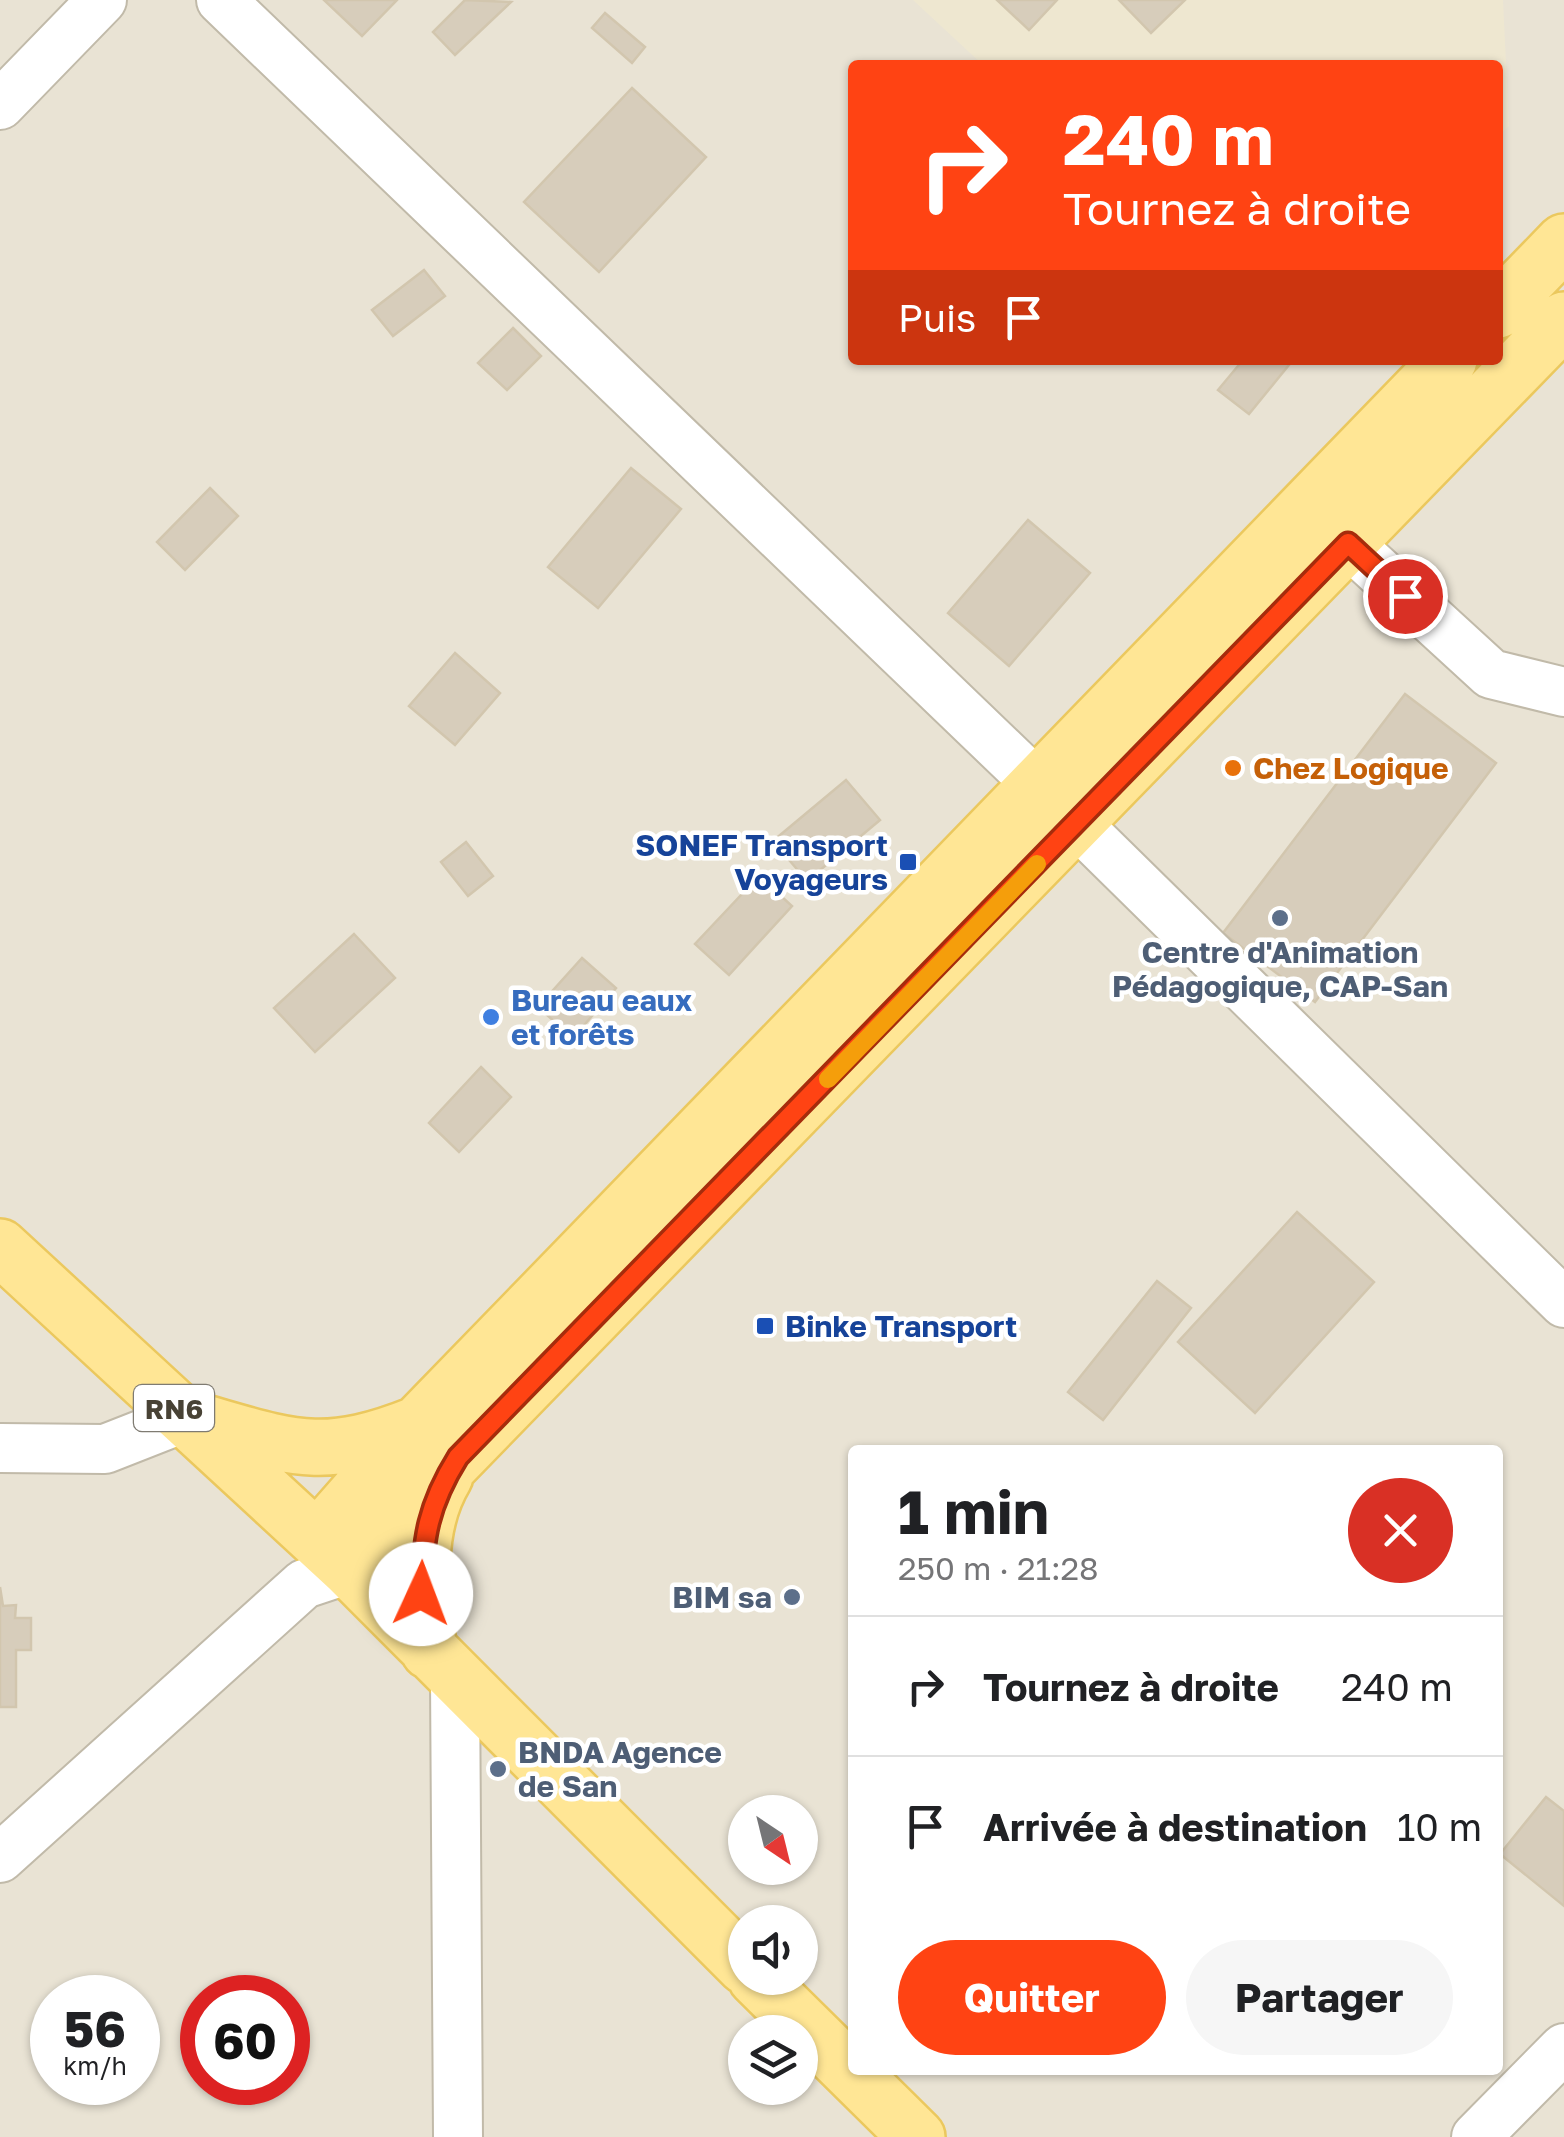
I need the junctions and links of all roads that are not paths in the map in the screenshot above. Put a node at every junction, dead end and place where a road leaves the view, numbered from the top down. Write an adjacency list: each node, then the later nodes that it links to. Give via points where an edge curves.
1 (102, 0): 3 (street)
2 (221, 0): 10 (street)
3 (0, 105)
4 (1564, 242): 5 (main road)
5 (1503, 305)
6 (1564, 320): 8 (main road, RN6)
7 (1444, 365): 10 (main road, RN6)
8 (1348, 543): 9 (street, via 1490,674); 11 (main road, RN6)
9 (1564, 692)
10 (1036, 783): 15 (main road, RN6)
11 (1076, 824): 13 (street); 15 (main road, RN6)
12 (0, 1247): 14 (main road, RN6)
13 (1564, 1303)
14 (184, 1418): 15 (main road, RN6, via 320,1450); 16 (street, via 105,1449); 17 (main road, RN6)
15 (438, 1440): 17 (main road, RN6); 18 (main road, via 421,1594)
16 (0, 1448)
17 (324, 1564): 18 (main road); 19 (street)
18 (442, 1665): 20 (main road); 25 (street)
19 (0, 1858)
20 (728, 1949)
21 (773, 1995): 23 (main road)
22 (1564, 2048): 27 (street)
23 (848, 2069)
24 (854, 2075): 26 (main road)
25 (458, 2137)
26 (917, 2137)
27 (1476, 2137)

